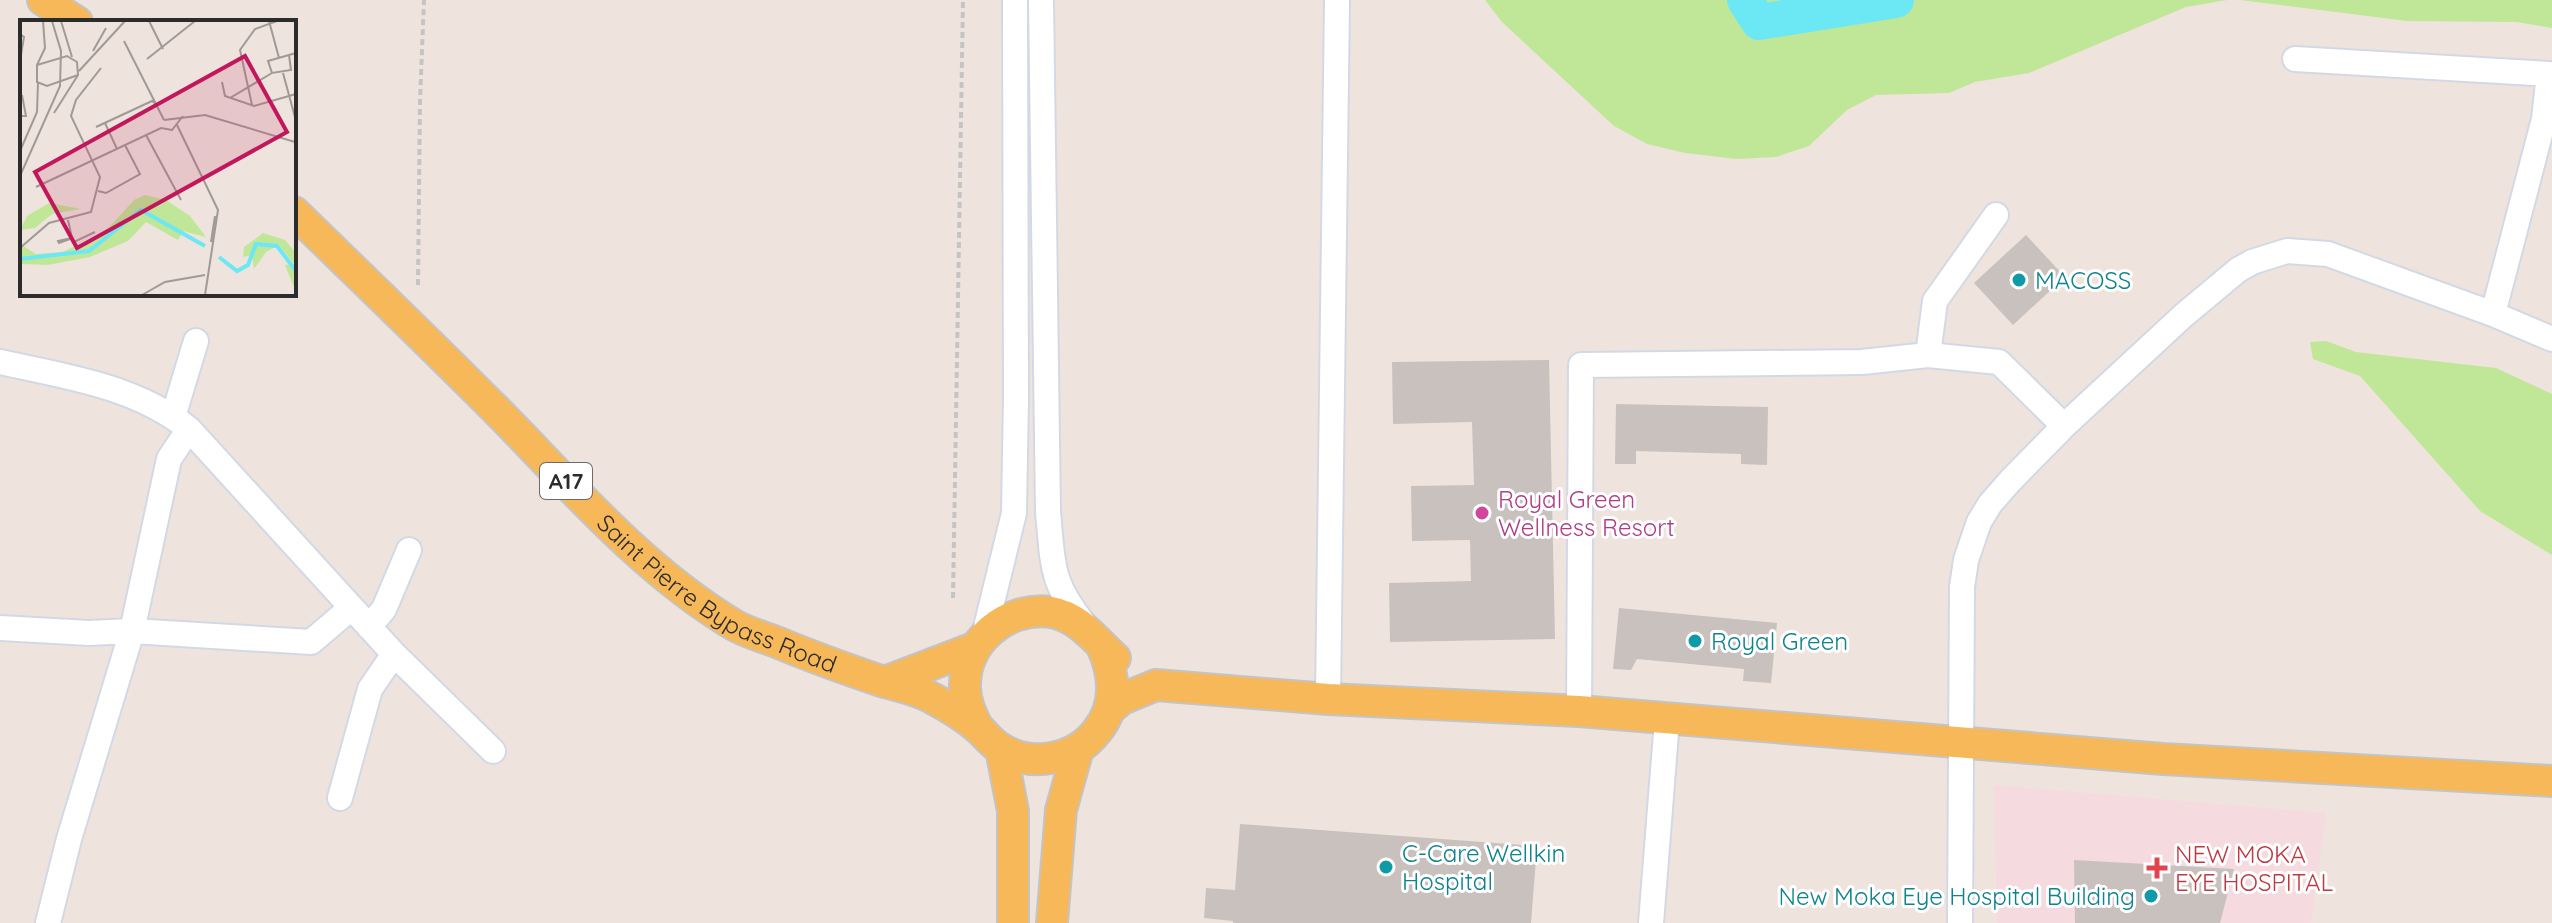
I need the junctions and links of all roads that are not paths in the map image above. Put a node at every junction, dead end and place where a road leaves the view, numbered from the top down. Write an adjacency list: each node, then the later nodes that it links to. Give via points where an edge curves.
1 (43, 0): 6 (main road)
2 (76, 0): 7 (main road)
3 (1015, 0): 25 (street, via 1014,513)
4 (1041, 0): 24 (street, via 1048,512 1054,574 1065,601)
5 (1337, 0): 29 (street)
6 (74, 20)
7 (93, 20)
8 (2295, 59): 9 (street, via 2549,74)
9 (2548, 120): 12 (street)
10 (296, 214): 27 (main road, Saint Pierre Bypass Road / A17, via 618,534 672,581 736,626)
11 (1996, 215): 15 (street, via 1935,301)
12 (2493, 314): 13 (street); 18 (street, via 2328,254 2271,255 2238,270)
13 (2552, 339)
14 (196, 341): 17 (street)
15 (1928, 355): 18 (street, via 1999,362); 31 (street, via 1862,362 1581,365)
16 (0, 362): 17 (street, via 135,397)
17 (181, 423): 20 (street); 23 (street)
18 (2064, 426): 34 (street, via 1990,504 1971,540 1962,587)
19 (409, 550): 21 (street, via 384,609)
20 (351, 608): 21 (street); 23 (street, via 311,642)
21 (369, 627): 26 (street)
22 (0, 628): 23 (street)
23 (132, 631): 43 (street)
24 (1098, 641): 25 (main road, via 1075,621 1052,612 1027,612 1003,620); 28 (main road); 30 (main road, via 1111,666)
25 (979, 642): 27 (main road); 33 (main road, A17, via 966,668 965,689)
26 (394, 654): 37 (street); 41 (street, via 370,689)
27 (885, 682): 33 (main road, A17, via 919,691)
28 (1156, 685): 29 (main road); 30 (main road)
29 (1328, 699): 31 (main road)
30 (1110, 709): 36 (main road)
31 (1579, 711): 32 (main road)
32 (1667, 720): 34 (main road); 47 (street)
33 (978, 728): 35 (main road, A17)
34 (1962, 741): 38 (main road, via 2163,759); 48 (street)
35 (1001, 749): 36 (main road, A17, via 1040,760); 44 (main road, via 1013,811)
36 (1078, 749): 42 (main road)
37 (493, 751)
38 (2511, 778): 39 (main road); 40 (street)
39 (2552, 781)
40 (2552, 794)
41 (340, 798)
42 (1057, 846): 45 (main road); 46 (street)
43 (48, 923)
44 (1013, 923)
45 (1052, 923)
46 (1067, 923)
47 (1651, 923)
48 (1960, 923)

